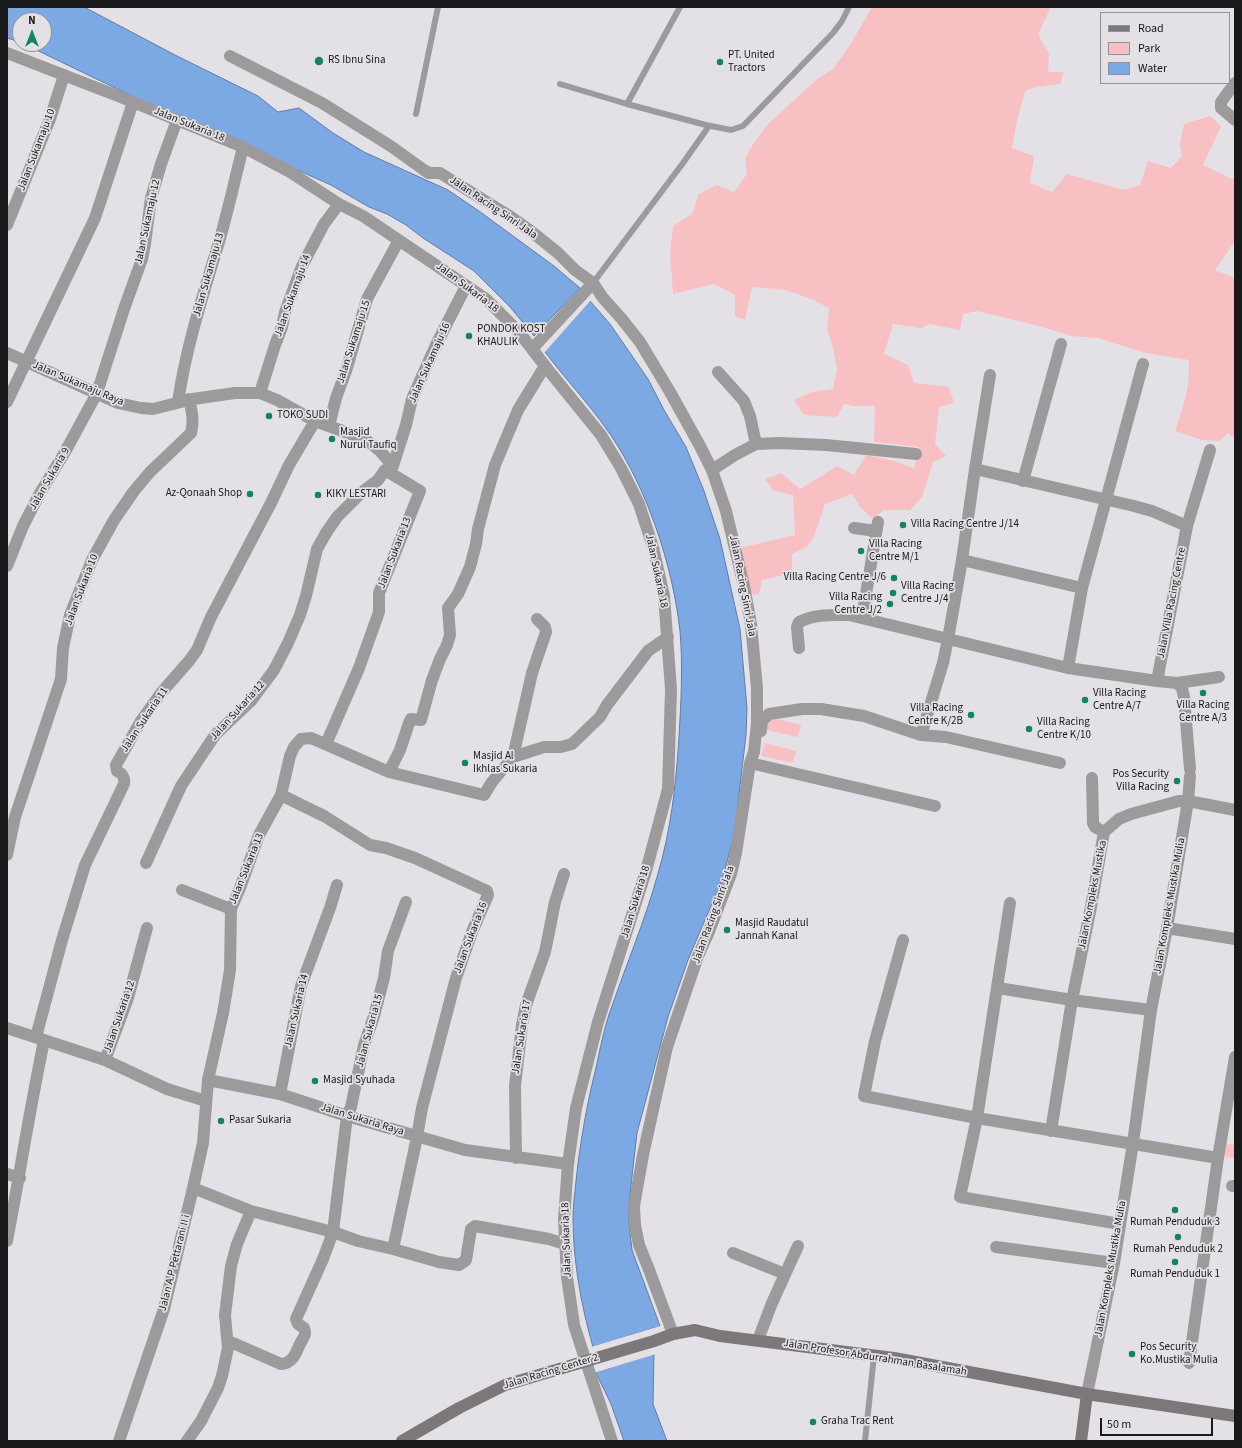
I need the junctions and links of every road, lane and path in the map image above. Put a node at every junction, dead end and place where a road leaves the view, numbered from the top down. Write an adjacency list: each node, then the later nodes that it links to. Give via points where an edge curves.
1 (438, 7): 11 (lane)
2 (680, 7): 10 (lane)
3 (849, 7): 14 (lane, via 833,33 743,126 731,130)
4 (7, 53): 6 (street)
5 (230, 56): 20 (street, Jalan Racing Sinri Jala, via 322,103 424,170 429,173 440,173 508,215 558,253)
6 (64, 75): 9 (street, Jalan Sukaria 18); 17 (street, Jalan Sukamaju 10, via 50,120)
7 (1235, 83): 13 (street, via 1221,102 1221,108)
8 (560, 84): 10 (lane)
9 (133, 102): 12 (street, Jalan Sukaria 18); 25 (street, via 95,218)
10 (627, 104): 14 (lane)
11 (416, 114)
12 (177, 120): 15 (street, Jalan Sukaria 18); 30 (street, Jalan Sukamaju 12, via 151,198 142,259)
13 (1235, 120)
14 (709, 126): 20 (lane)
15 (243, 147): 16 (street, Jalan Sukaria 18, via 290,172); 32 (street, Jalan Sukamaju 13, via 185,362)
16 (339, 204): 19 (street, Jalan Sukaria 18, via 363,216); 31 (street, Jalan Sukamaju 14, via 324,224 302,266)
17 (11, 207): 18 (street, Jalan Sukamaju 10)
18 (7, 225)
19 (399, 240): 21 (street, Jalan Sukaria 18); 35 (street, Jalan Sukamaju 15, via 367,299)
20 (591, 285): 23 (street); 41 (street, Jalan Racing Sinri Jala, via 640,342)
21 (466, 286): 23 (street, Jalan Sukaria 18, via 486,299); 39 (street, Jalan Sukamaju 16, via 412,399 406,425)
22 (1061, 344): 42 (street)
23 (534, 347): 27 (street, Jalan Sukaria 18)
24 (7, 353): 25 (street, Jalan Sukamaju Raya)
25 (27, 361): 30 (street, Jalan Sukamaju Raya); 33 (street)
26 (1143, 364): 43 (street)
27 (544, 366): 51 (street, Jalan Sukaria 18, via 601,435 639,504 653,547 664,596); 64 (street, via 518,410 495,465 470,567 458,594 448,608 448,645 432,680 421,720 412,719 409,723)
28 (718, 372): 36 (street, via 744,401)
29 (990, 375): 40 (street)
30 (97, 393): 32 (street, Jalan Sukamaju Raya, via 118,403 141,408 153,409); 47 (street, Jalan Sukaria 9, via 40,493)
31 (260, 393): 32 (street, Jalan Sukamaju Raya, via 235,393); 34 (street, Jalan Sukamaju Raya)
32 (184, 401): 71 (street, Jalan Sukaria 10, via 193,417 191,433 141,482 114,520 92,560 70,615 63,648 61,679 17,810)
33 (7, 402)
34 (315, 420): 35 (street, Jalan Sukamaju Raya); 87 (street, Jalan Sukaria 11, via 211,617 197,650 161,693 116,765 117,771 123,774 124,784 85,864 62,940)
35 (329, 426): 39 (street, Jalan Sukamaju Raya, via 369,442 381,452)
36 (756, 444): 38 (street, via 826,445); 41 (street)
37 (1210, 450): 44 (street, Jalan Villa Racing Centre)
38 (916, 454)
39 (389, 468): 59 (street, Jalan Sukaria 13, via 420,491 379,593 379,612 359,668); 72 (street, Jalan Sukaria 12, via 337,517 326,533 317,549 300,615 274,670 251,701 215,735 181,786)
40 (975, 469): 42 (street); 46 (street)
41 (712, 470): 63 (street, Jalan Racing Sinri Jala, via 734,542 751,624 757,688 757,723)
42 (1023, 481): 43 (street)
43 (1106, 499): 44 (street, via 1152,511); 48 (street)
44 (1187, 526): 56 (street, Jalan Villa Racing Centre)
45 (854, 528): 49 (street, via 877,526)
46 (962, 560): 48 (street); 52 (street)
47 (7, 566)
48 (1082, 588): 54 (street)
49 (862, 618): 52 (street); 53 (street, via 849,615 820,615 806,618 799,622 797,627)
50 (537, 619): 61 (street, via 545,627 546,632 532,673)
51 (668, 637): 61 (street, via 648,651 600,717 572,744 544,747); 100 (street, Jalan Sukaria 18, via 671,689 668,789 646,871 596,1029 576,1108)
52 (948, 639): 54 (street); 58 (street)
53 (799, 648)
54 (1068, 668): 56 (street)
55 (1219, 677): 57 (street)
56 (1157, 681): 57 (street)
57 (1178, 683): 67 (street, via 1184,697 1190,772)
58 (921, 735): 60 (street, via 864,716 821,709 802,709 769,714 762,721); 62 (street, via 946,737)
59 (326, 744): 64 (street, Jalan Sukaria 13); 66 (street, Jalan Sukaria 13, via 311,738 301,739 290,756)
60 (758, 748)
61 (513, 757): 64 (street, Jalan Sukaria 13, via 484,795)
62 (1060, 763)
63 (750, 764): 68 (street); 115 (street, Jalan Racing Sinri Jala, via 731,874 698,956 667,1047 634,1206 634,1225 639,1245)
64 (389, 772)
65 (1092, 778): 70 (street, via 1093,823)
66 (281, 795): 78 (street, Jalan Sukaria 13, via 259,835); 96 (street, Jalan Sukaria 16, via 324,816 370,845 415,858 488,892 456,978 422,1108)
67 (1188, 801): 69 (street, Jalan Kompleks Mustika); 70 (street, Jalan Kompleks Mustika, via 1174,801 1131,814 1119,819); 80 (street, Jalan Kompleks Mustika Mulia)
68 (935, 806)
69 (1235, 810)
70 (1104, 832): 84 (street, Jalan Kompleks Mustika)
71 (7, 855)
72 (146, 862)
73 (564, 874): 98 (street, Jalan Sukaria 17, via 554,902 544,952 522,1025 515,1086)
74 (337, 885): 91 (street, Jalan Sukaria 14, via 301,986)
75 (182, 890): 78 (street)
76 (406, 902): 93 (street, Jalan Sukaria 15, via 388,951 384,978)
77 (1010, 903): 83 (street)
78 (231, 909): 90 (street, Jalan Sukaria 13, via 230,970)
79 (147, 928): 89 (street, Jalan Sukaria 12, via 128,998)
80 (1167, 928): 81 (street); 85 (street, Jalan Kompleks Mustika Mulia)
81 (1235, 939)
82 (903, 940): 94 (street, via 875,1041 864,1096)
83 (998, 988): 84 (street); 94 (street)
84 (1072, 1000): 85 (street); 95 (street)
85 (1152, 1010): 97 (street, Jalan Kompleks Mustika Mulia)
86 (7, 1028): 87 (street)
87 (40, 1039): 89 (street); 102 (street)
88 (1235, 1057): 99 (street)
89 (105, 1060): 92 (street, via 167,1089)
90 (208, 1080): 91 (street, Jalan Sukaria Raya); 92 (street, Jalan A.P Pettarani II i)
91 (280, 1094): 93 (street, Jalan Sukaria Raya)
92 (206, 1102): 103 (street, Jalan A.P Pettarani II i, via 203,1143)
93 (347, 1116): 96 (street, Jalan Sukaria Raya); 106 (street, Jalan Sukaria 15)
94 (977, 1118): 95 (street); 105 (street, via 960,1197)
95 (1051, 1131): 97 (street)
96 (417, 1137): 98 (street, Jalan Sukaria Raya, via 465,1150); 111 (street)
97 (1133, 1143): 99 (street); 105 (street, Jalan Kompleks Mustika Mulia)
98 (516, 1158): 100 (street, Jalan Sukaria Raya)
99 (1218, 1158): 120 (street)
100 (568, 1164): 108 (street, Jalan Sukaria 18)
101 (7, 1174): 102 (street)
102 (20, 1178): 107 (street)
103 (193, 1188): 104 (street); 123 (street, Jalan A.P Pettarani II i, via 164,1309)
104 (251, 1211): 106 (street); 117 (street, via 231,1266 225,1316)
105 (1120, 1224): 113 (street, Jalan Kompleks Mustika Mulia)
106 (333, 1232): 111 (street); 117 (street, Jalan Sukaria 15, via 298,1314 297,1322 306,1332 296,1355 286,1364 281,1364)
107 (7, 1241)
108 (565, 1244): 111 (street, via 475,1226 471,1229 466,1260 459,1265); 119 (street, Jalan Sukaria 18, via 574,1325)
109 (798, 1246): 114 (street)
110 (996, 1247): 113 (street)
111 (394, 1249)
112 (733, 1253): 114 (street)
113 (1114, 1263): 121 (street, Jalan Kompleks Mustika Mulia)
114 (785, 1274): 116 (street)
115 (668, 1336): 116 (street, Jalan Profesor Abdurrahman Basalamah, via 695,1330 720,1336); 119 (street, Jalan Racing Center 2)
116 (758, 1340): 118 (street, Jalan Profesor Abdurrahman Basalamah)
117 (228, 1342): 124 (street, via 218,1388)
118 (874, 1356): 121 (street, Jalan Profesor Abdurrahman Basalamah); 127 (lane)
119 (589, 1360): 125 (street, Jalan Racing Center 2, via 505,1385); 126 (street, Jalan Sukaria 18)
120 (1189, 1363)
121 (1087, 1394): 122 (street, Jalan Profesor Abdurrahman Basalamah); 128 (street)
122 (1235, 1416)
123 (119, 1441)
124 (187, 1441)
125 (402, 1441)
126 (612, 1441)
127 (865, 1441)
128 (1081, 1441)

